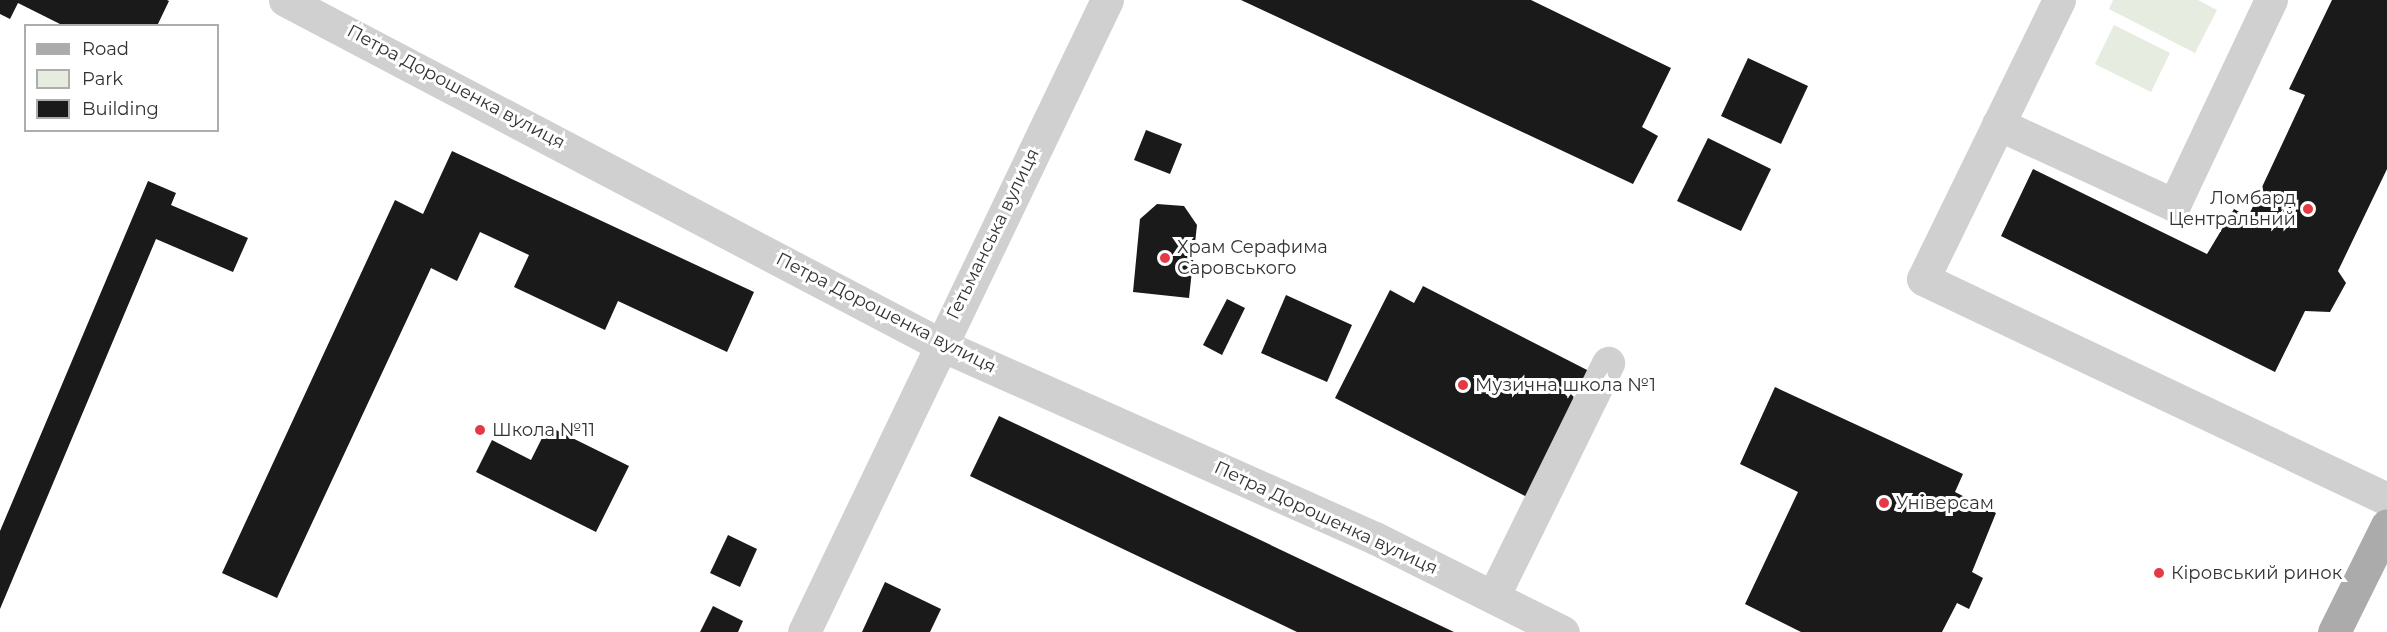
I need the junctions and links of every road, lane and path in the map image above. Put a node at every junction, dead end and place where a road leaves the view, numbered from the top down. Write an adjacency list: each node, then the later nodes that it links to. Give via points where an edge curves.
1 (285, 0): 6 (street, Петра Дорошенка вулиця)
2 (1107, 0): 6 (street, Гетьманська вулиця)
3 (2059, 0): 5 (street)
4 (2271, 0): 5 (street, via 2174,205)
5 (1998, 124): 8 (street, via 1923,279)
6 (939, 344): 11 (street, Петра Дорошенка вулиця, via 1375,538); 12 (street, Гетьманська вулиця)
7 (1608, 363): 11 (street)
8 (2387, 499)
9 (2387, 525): 10 (main road)
10 (2378, 563): 14 (main road)
11 (1493, 597): 13 (street, Петра Дорошенка вулиця)
12 (804, 632)
13 (1563, 632)
14 (2334, 632)

